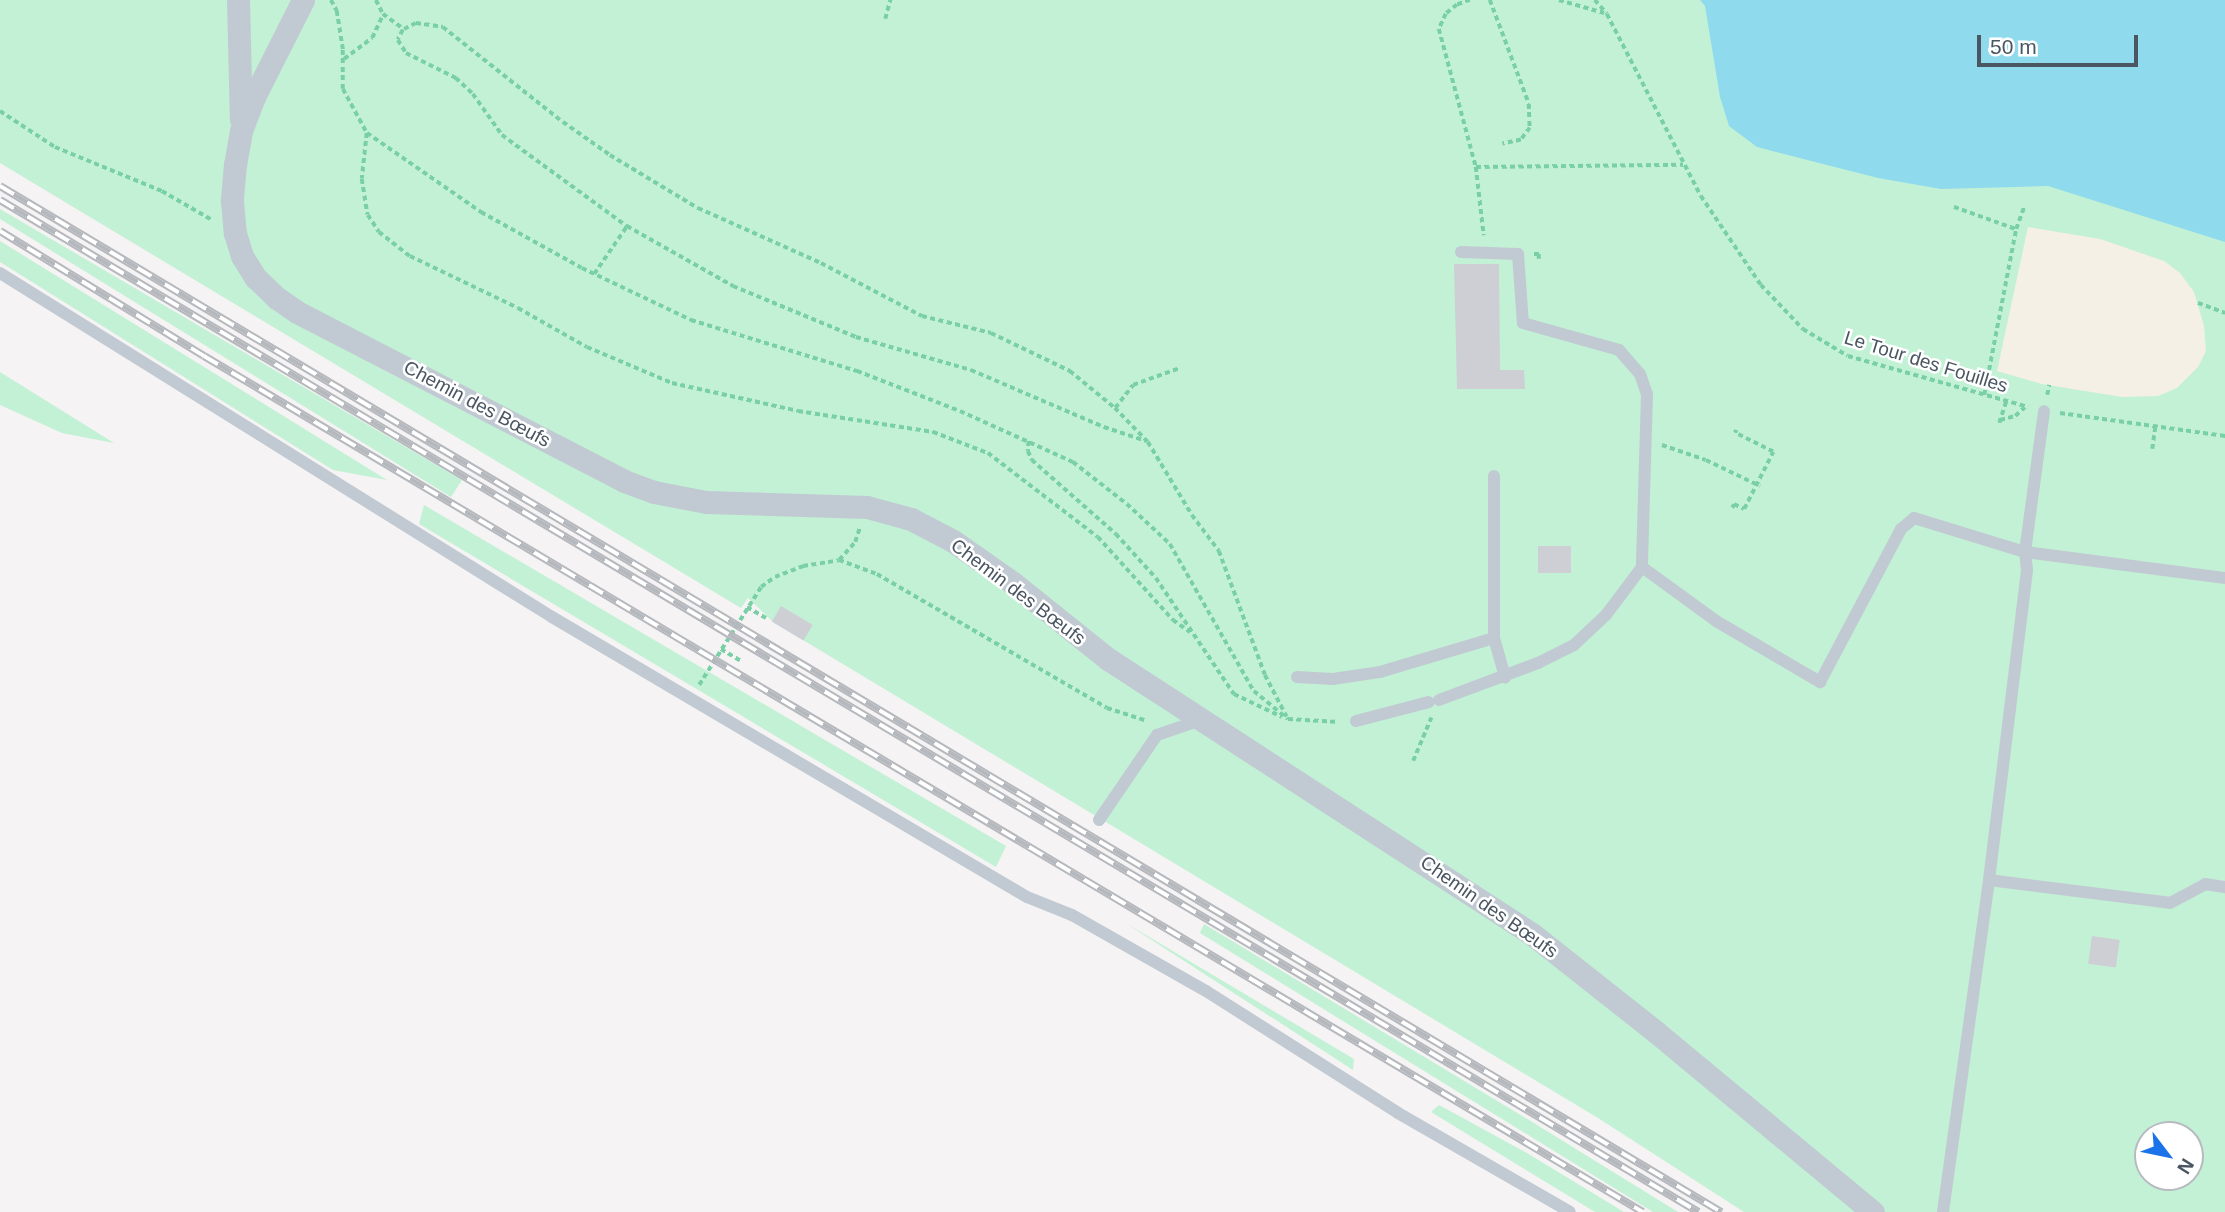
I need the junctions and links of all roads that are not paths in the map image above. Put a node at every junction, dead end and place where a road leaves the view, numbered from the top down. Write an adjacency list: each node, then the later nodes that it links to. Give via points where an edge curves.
1 (238, 0): 3 (street)
2 (303, 0): 3 (street, Chemin des Bœufs)
3 (241, 131): 14 (street, Chemin des Bœufs, via 232,201 234,233 256,278 297,312 624,481 654,492 706,502 867,508 911,519 953,541 1097,651)
4 (1461, 251): 9 (lane, via 1518,254 1523,323 1619,350 1640,374 1647,394)
5 (0, 273): 19 (lane, via 562,623 1027,897 1072,915 1206,991 1398,1113)
6 (2044, 411): 8 (lane)
7 (1494, 476): 11 (lane)
8 (2025, 552): 9 (lane, via 1914,518 1901,529 1820,682 1716,621); 10 (lane); 17 (lane, via 2027,570)
9 (1642, 567): 13 (lane, via 1606,615 1574,645)
10 (2225, 578)
11 (1493, 638): 12 (lane, via 1380,673 1333,679); 13 (lane)
12 (1297, 677)
13 (1505, 677): 15 (lane)
14 (1196, 714): 16 (lane, via 1157,735); 20 (street, Chemin des Bœufs, via 1532,934)
15 (1356, 721)
16 (1099, 820)
17 (1989, 880): 18 (lane, via 2170,903 2205,884); 21 (lane)
18 (2225, 887)
19 (1570, 1212)
20 (1873, 1212)
21 (1943, 1212)

